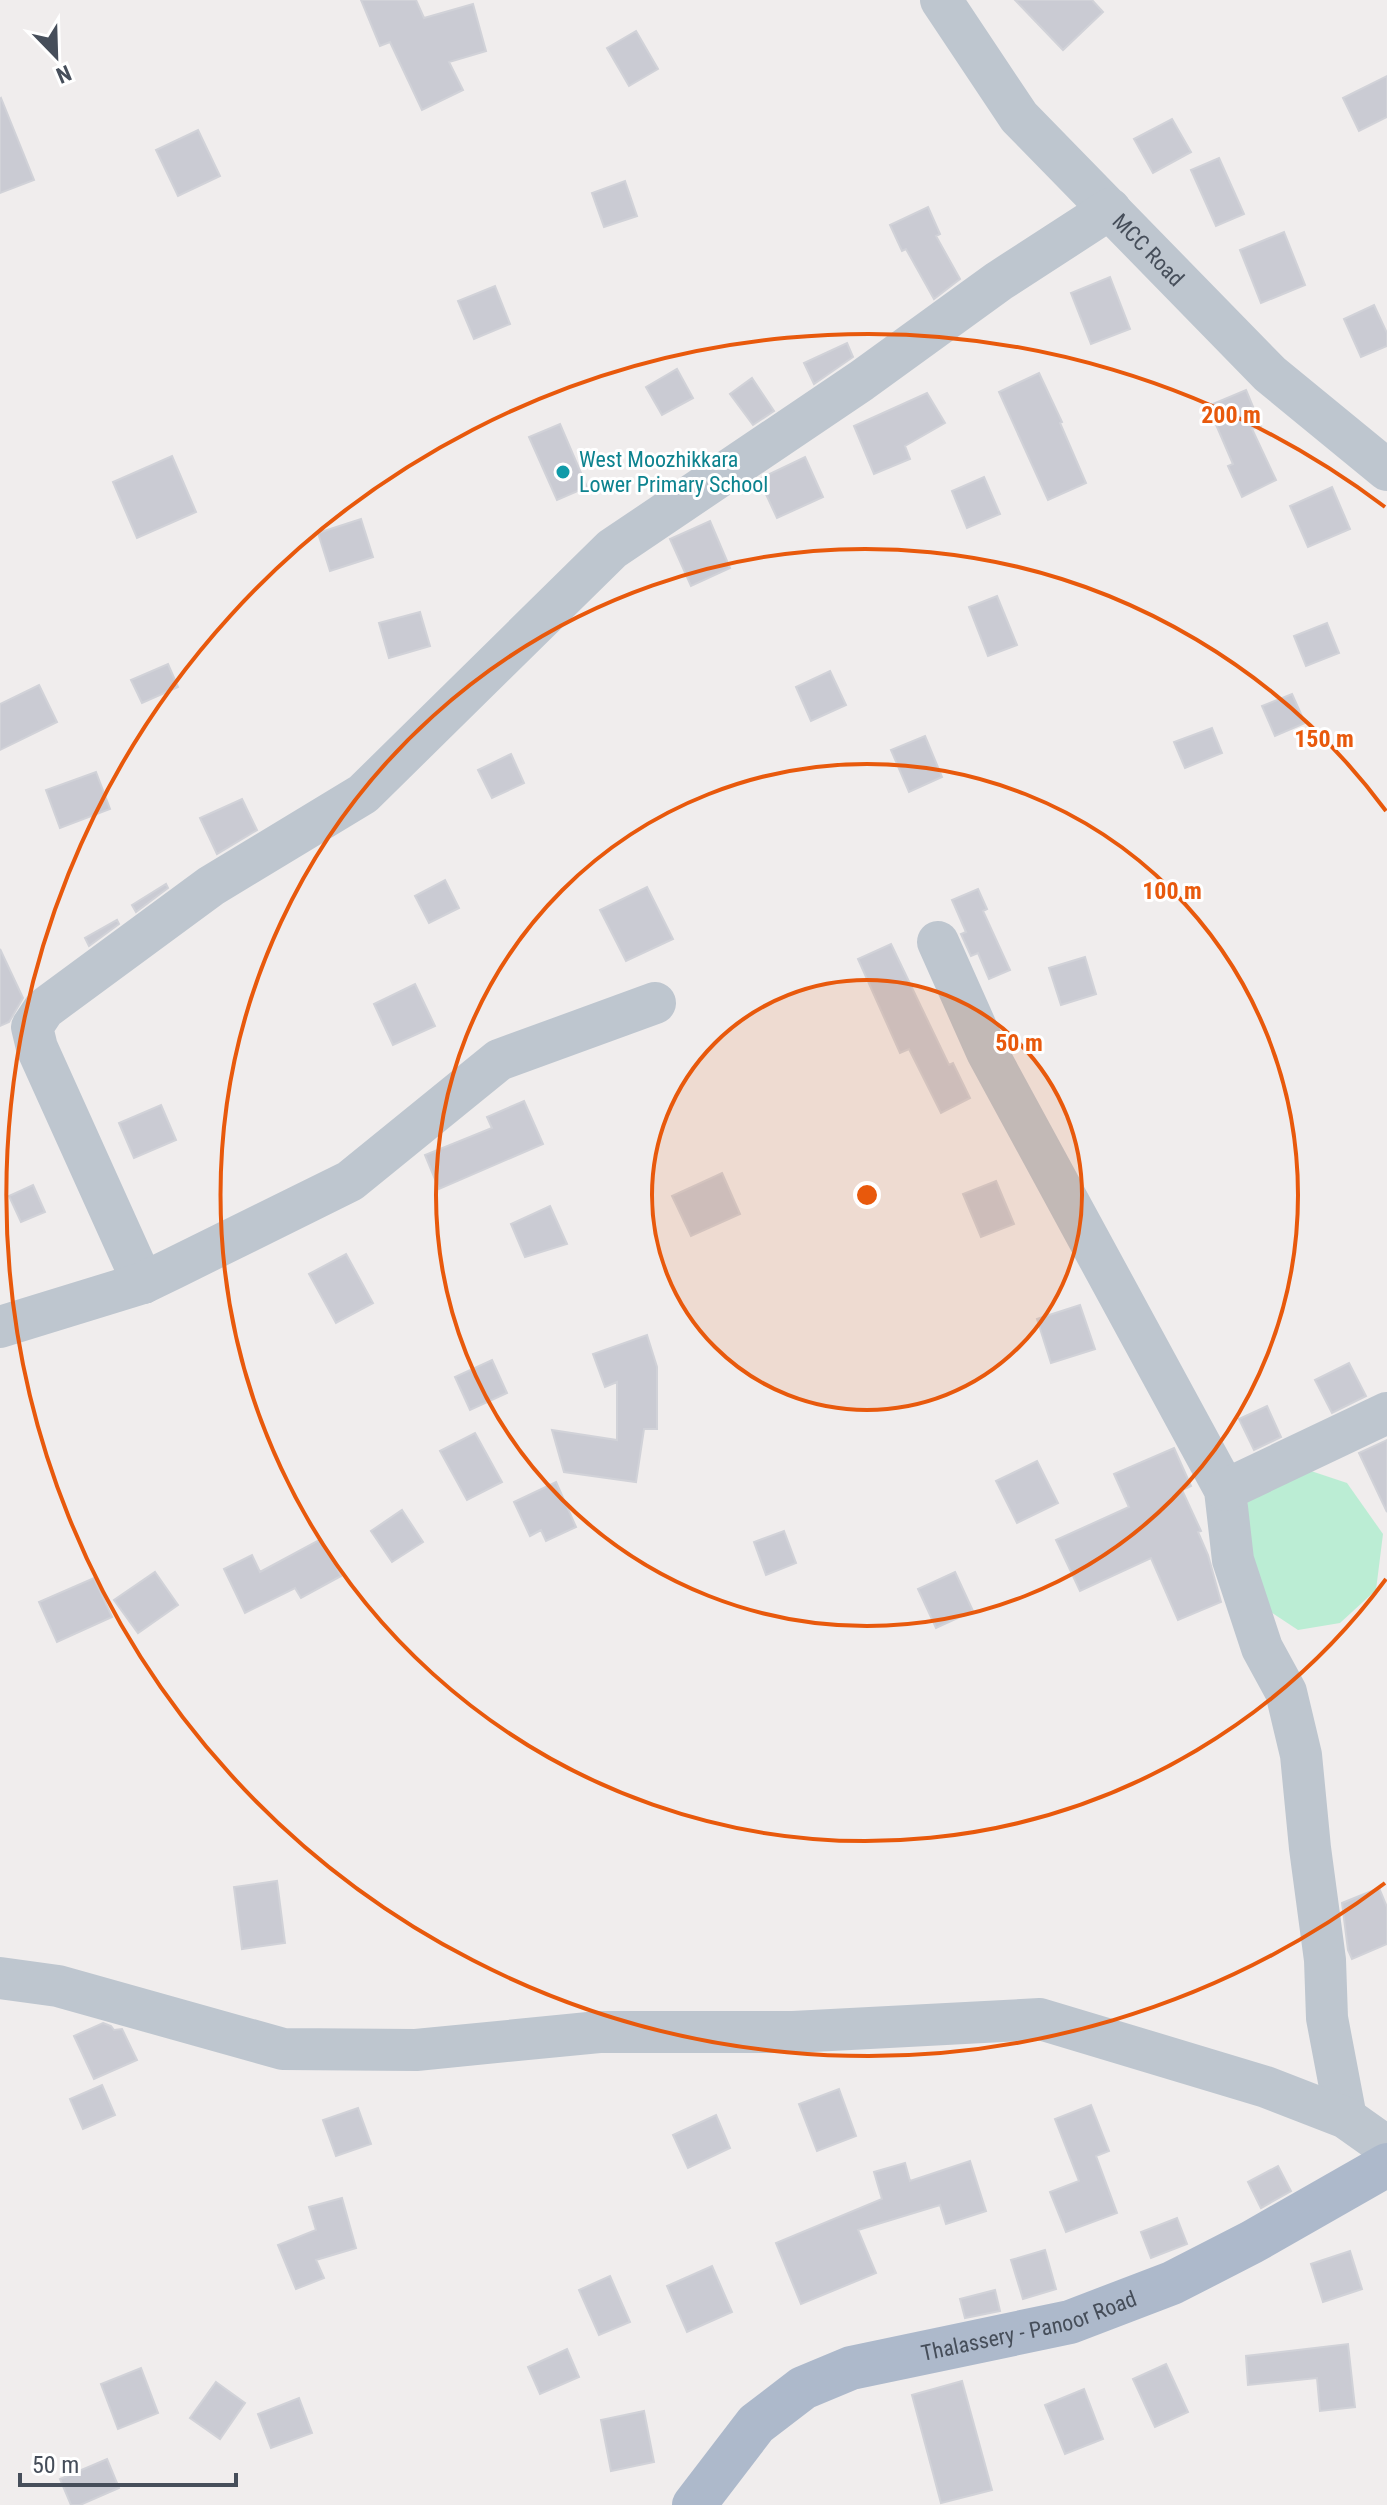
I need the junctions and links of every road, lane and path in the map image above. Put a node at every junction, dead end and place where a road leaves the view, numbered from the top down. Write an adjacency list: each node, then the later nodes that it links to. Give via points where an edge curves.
1 (941, 0): 2 (street, MCC Road, via 1019,117)
2 (1110, 209): 3 (street, MCC Road, via 1270,374); 6 (street, via 612,549 363,794 211,886 44,1009 32,1027 37,1048)
3 (1387, 470)
4 (938, 942): 9 (street, via 987,1052)
5 (655, 1003): 6 (street, via 499,1060 350,1181)
6 (143, 1283): 7 (street)
7 (0, 1327)
8 (1387, 1413): 9 (street)
9 (1225, 1490): 11 (street, via 1233,1560 1262,1648 1286,1692 1301,1755 1327,2018)
10 (0, 1978): 11 (street, via 58,1986 283,2049 416,2050 599,2032 793,2032 1040,2019 1266,2087)
11 (1346, 2118): 12 (street)
12 (1387, 2147)
13 (1387, 2165): 14 (main road, Thalassery - Panoor Road, via 1158,2289 1070,2322 851,2368 803,2388 756,2424)
14 (694, 2505)

